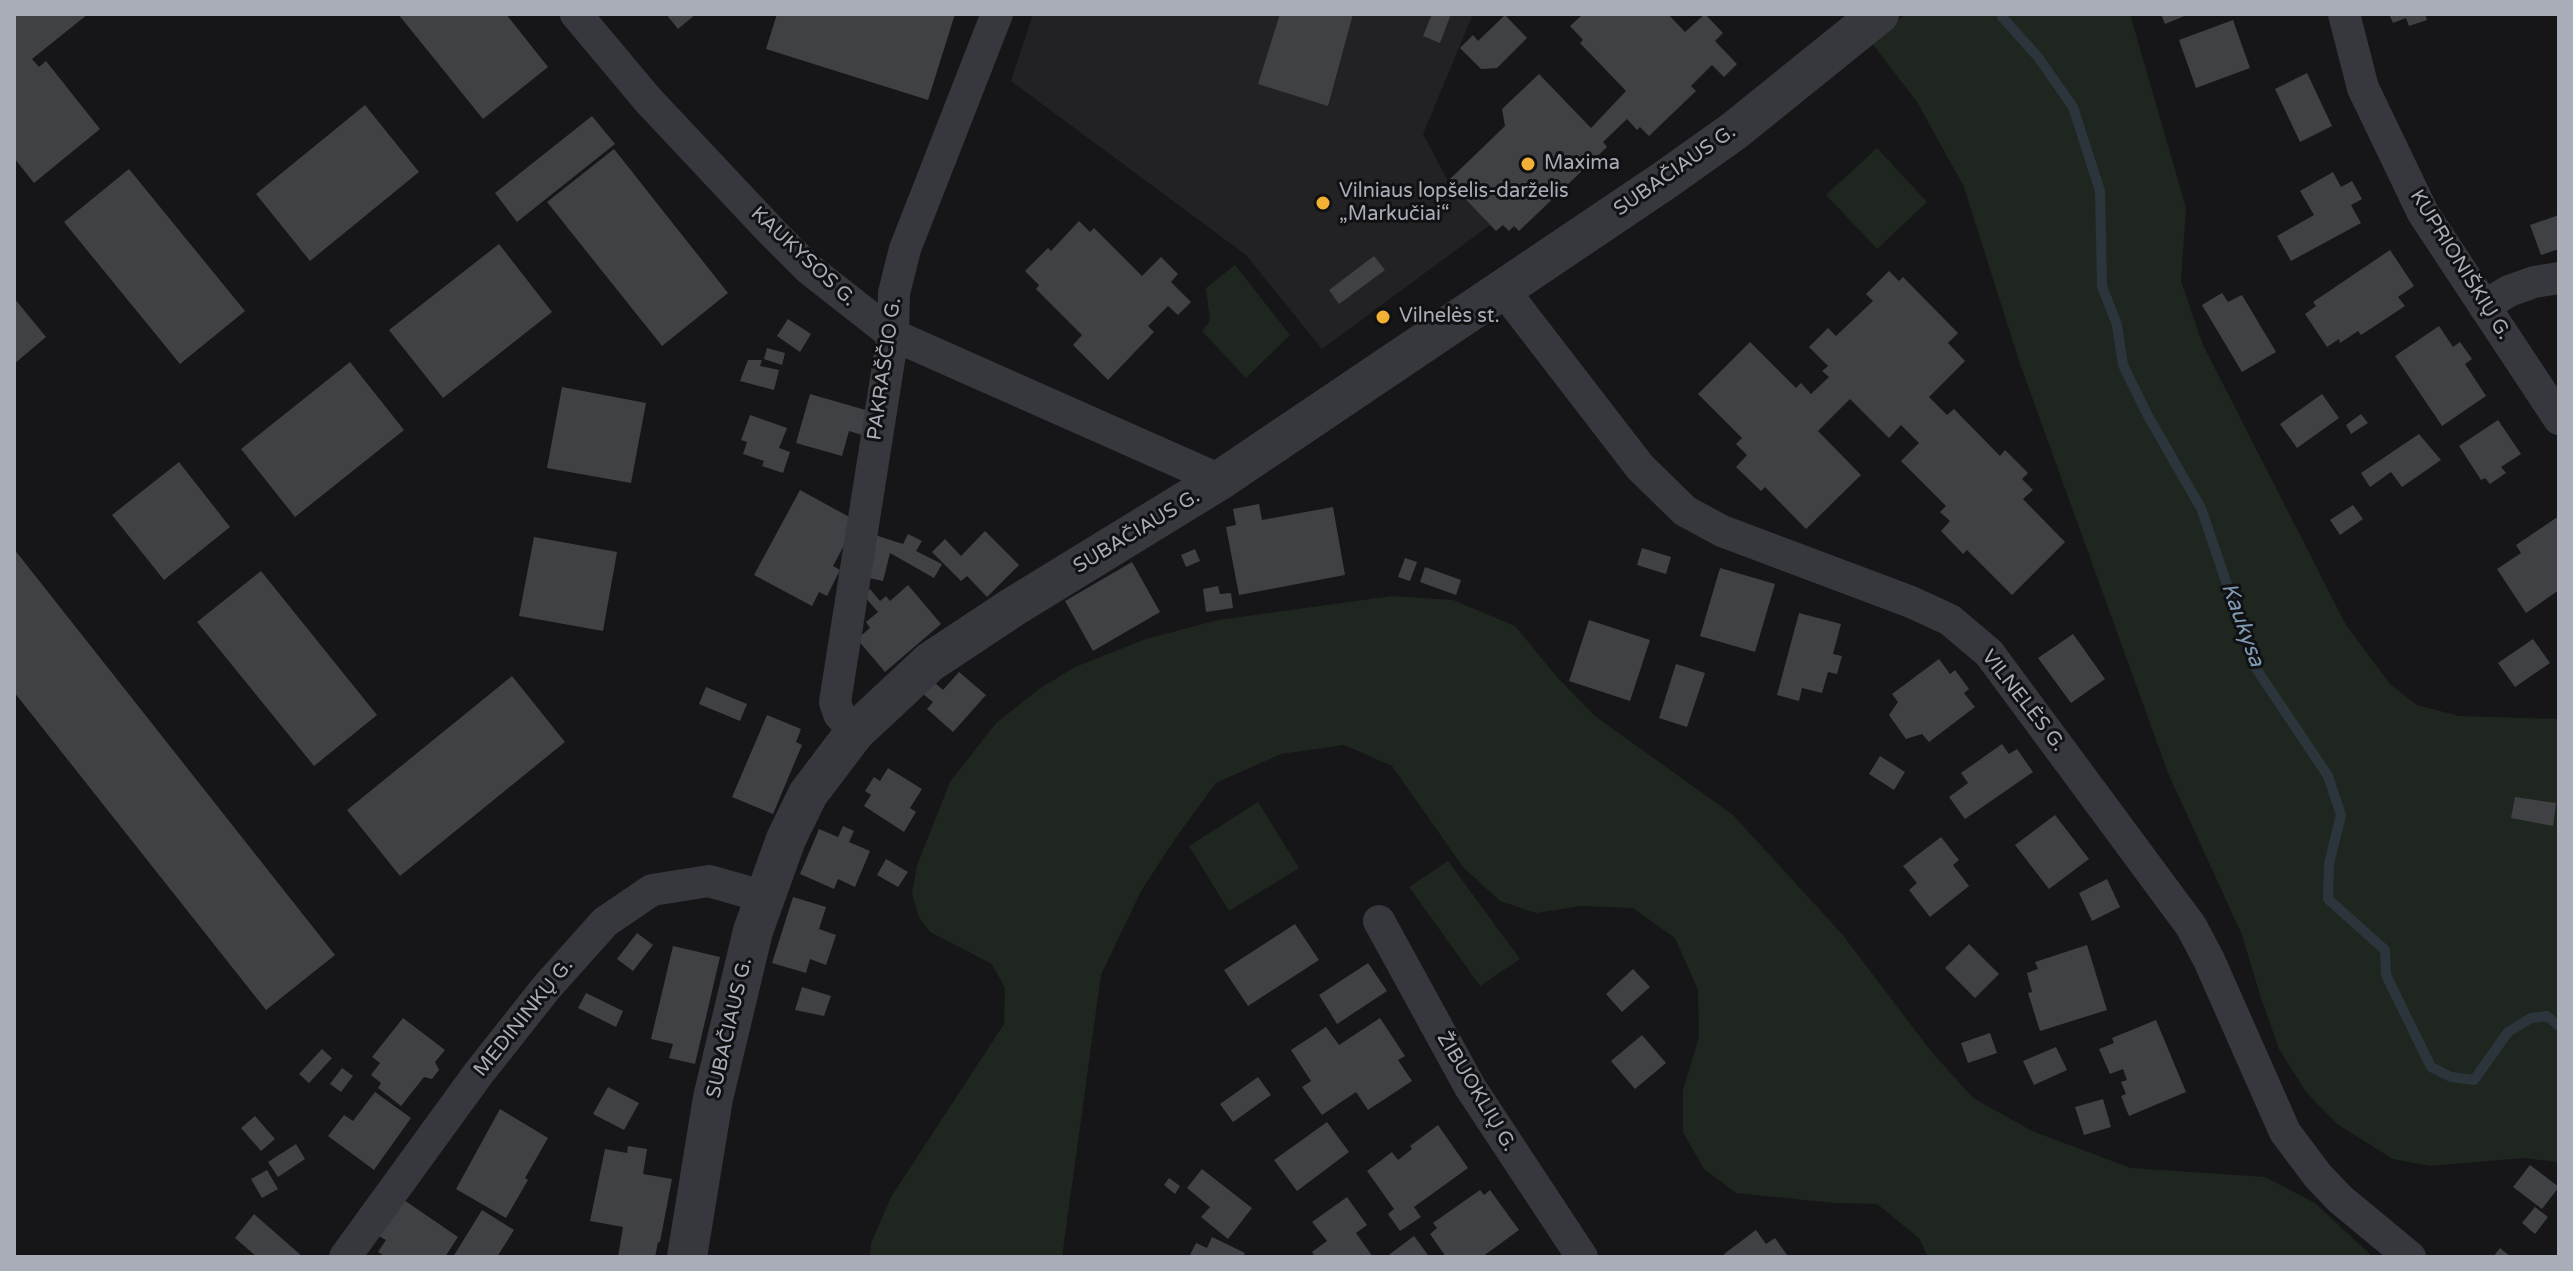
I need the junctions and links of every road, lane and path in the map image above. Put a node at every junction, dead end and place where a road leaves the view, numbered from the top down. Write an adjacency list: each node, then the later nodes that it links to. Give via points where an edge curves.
1 (576, 14): 8 (street, KAUKYSOS G., via 772,232 809,269)
2 (997, 14): 8 (street, PAKRAŠČIO G., via 905,249 894,293)
3 (1879, 14): 6 (street, SUBAČIAUS G., via 1734,131)
4 (2344, 14): 7 (street, KUPRIONIŠKIŲ G., via 2363,88 2423,213)
5 (2559, 278): 7 (street, via 2509,291)
6 (1502, 288): 10 (street, SUBAČIAUS G.); 17 (street, VILNELĖS G., via 1640,467 1685,511 1722,531 1950,620 1989,653 2191,926 2285,1132 2340,1199)
7 (2484, 306): 9 (street, KUPRIONIŠKIŲ G.)
8 (893, 335): 10 (street, KAUKYSOS G.); 11 (street, PAKRAŠČIO G., via 835,702)
9 (2559, 419)
10 (1220, 480): 11 (street, SUBAČIAUS G., via 930,662)
11 (855, 732): 12 (street, SUBAČIAUS G., via 808,794)
12 (765, 897): 14 (street, MEDININKŲ G., via 709,881 652,890 605,922 478,1074); 15 (street, SUBAČIAUS G., via 716,1085)
13 (1379, 921): 16 (street, ŽIBUOKLIŲ G., via 1470,1087)
14 (345, 1257)
15 (687, 1257)
16 (1582, 1257)
17 (2410, 1257)

